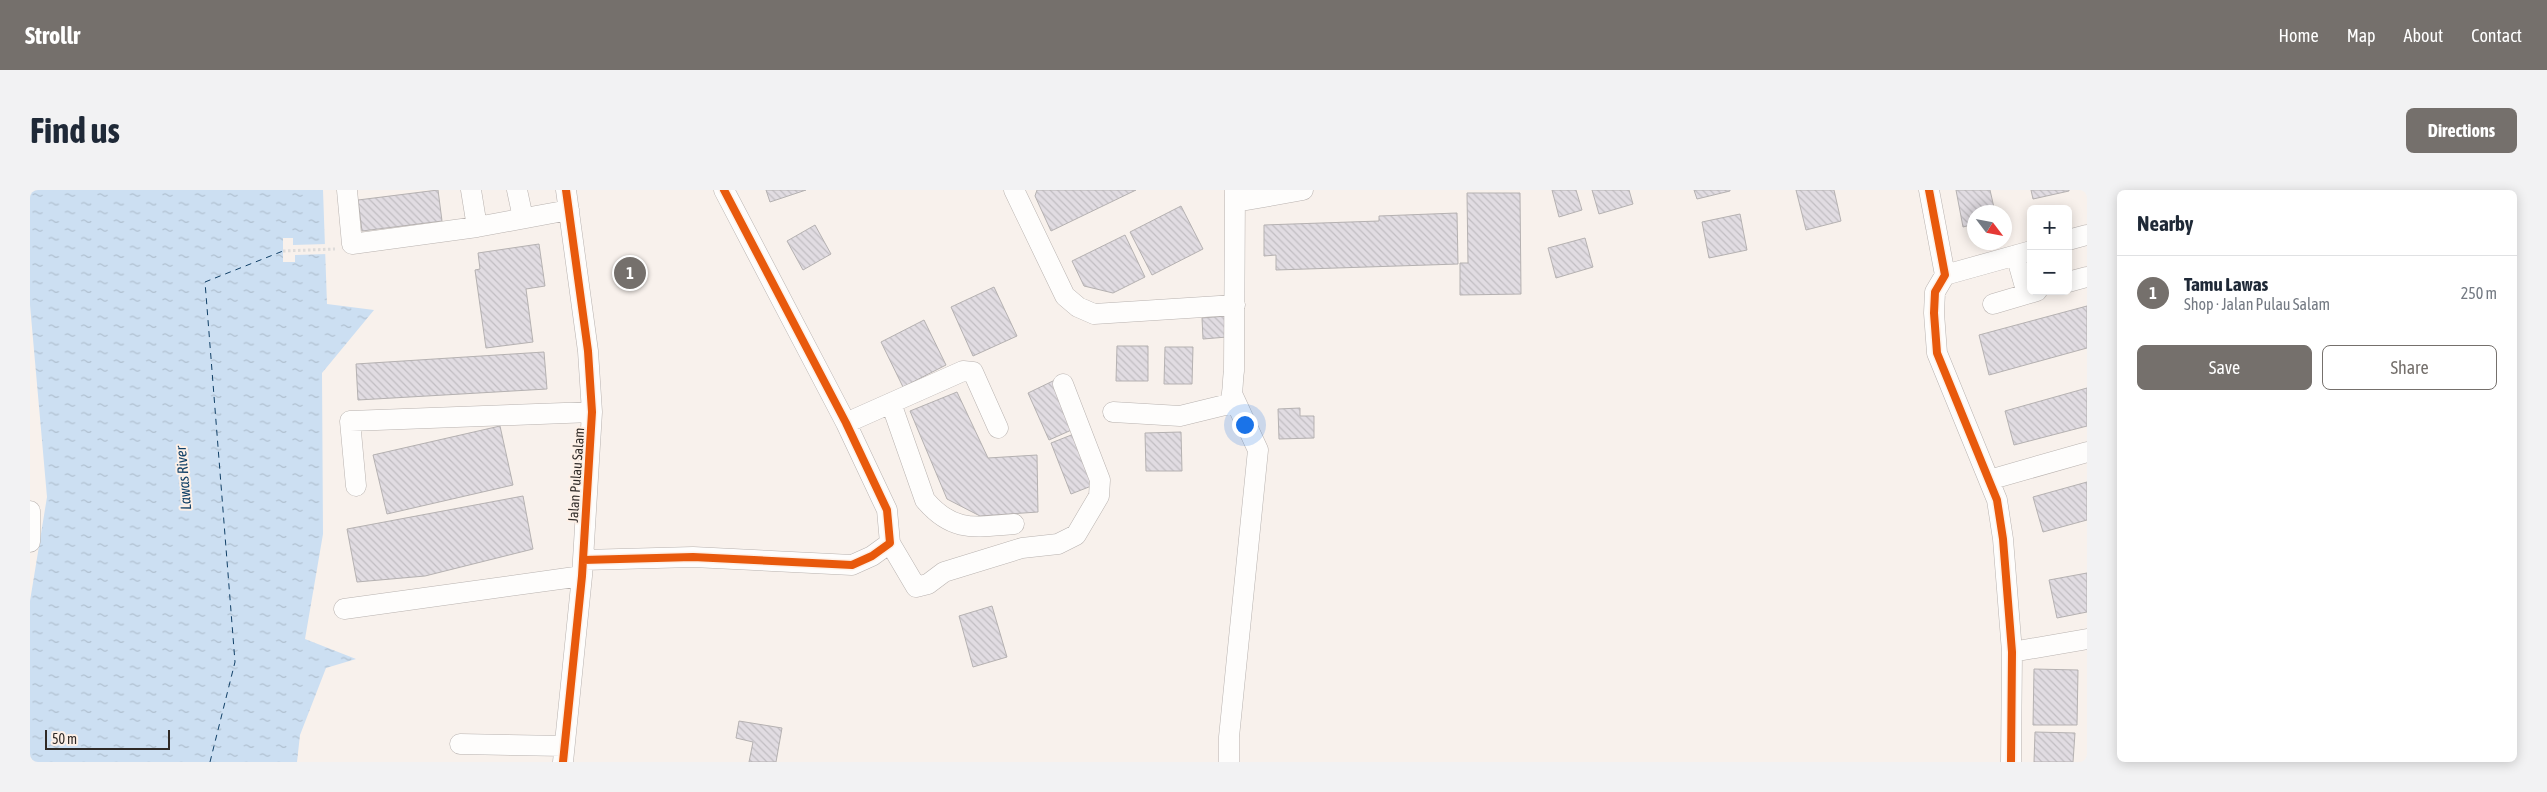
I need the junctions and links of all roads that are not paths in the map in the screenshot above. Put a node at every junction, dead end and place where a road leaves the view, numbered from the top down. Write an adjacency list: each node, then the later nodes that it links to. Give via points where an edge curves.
1 (347, 190): 12 (street, via 352,244)
2 (471, 190): 12 (street)
3 (517, 190): 11 (street)
4 (566, 190): 10 (street, Jalan Pulau Salam)
5 (724, 190): 28 (street)
6 (1014, 190): 21 (street, via 1065,296 1078,307 1094,314)
7 (1303, 190): 9 (street)
8 (1929, 190): 17 (street)
9 (1235, 196): 21 (street)
10 (569, 210): 11 (street); 26 (street, Jalan Pulau Salam, via 588,351)
11 (523, 218): 12 (street)
12 (477, 226)
13 (2087, 235): 14 (street)
14 (2072, 239)
15 (2024, 253): 16 (street); 17 (street)
16 (2027, 268)
17 (1945, 275): 31 (street, via 1935,292 1937,353)
18 (2087, 277): 19 (street)
19 (2072, 281)
20 (2027, 294): 22 (street)
21 (1235, 304): 24 (street)
22 (1993, 304)
23 (1063, 384): 36 (street, via 1100,480 1099,496 1076,535 1058,544 1022,548 944,572 928,584 916,587)
24 (1233, 396): 27 (street, via 1229,404 1180,416); 43 (street, via 1258,450)
25 (891, 403): 28 (street); 29 (street, via 963,371 973,372); 34 (street, via 924,500 934,511 942,518 970,528)
26 (592, 412): 32 (street, via 350,421); 37 (street, Jalan Pulau Salam)
27 (1112, 412)
28 (846, 423): 36 (street, via 887,510)
29 (998, 428)
30 (2087, 452): 31 (street)
31 (1989, 480): 40 (street, via 1997,500 2004,539)
32 (356, 486)
33 (30, 511): 35 (street)
34 (1014, 524)
35 (30, 542)
36 (890, 543): 37 (street, via 852,565 693,557)
37 (582, 568): 38 (street); 42 (street, Jalan Pulau Salam)
38 (344, 610)
39 (2087, 639): 40 (street)
40 (2012, 652): 44 (street)
41 (460, 744): 42 (street)
42 (564, 754)
43 (1229, 762)
44 (2011, 762)

